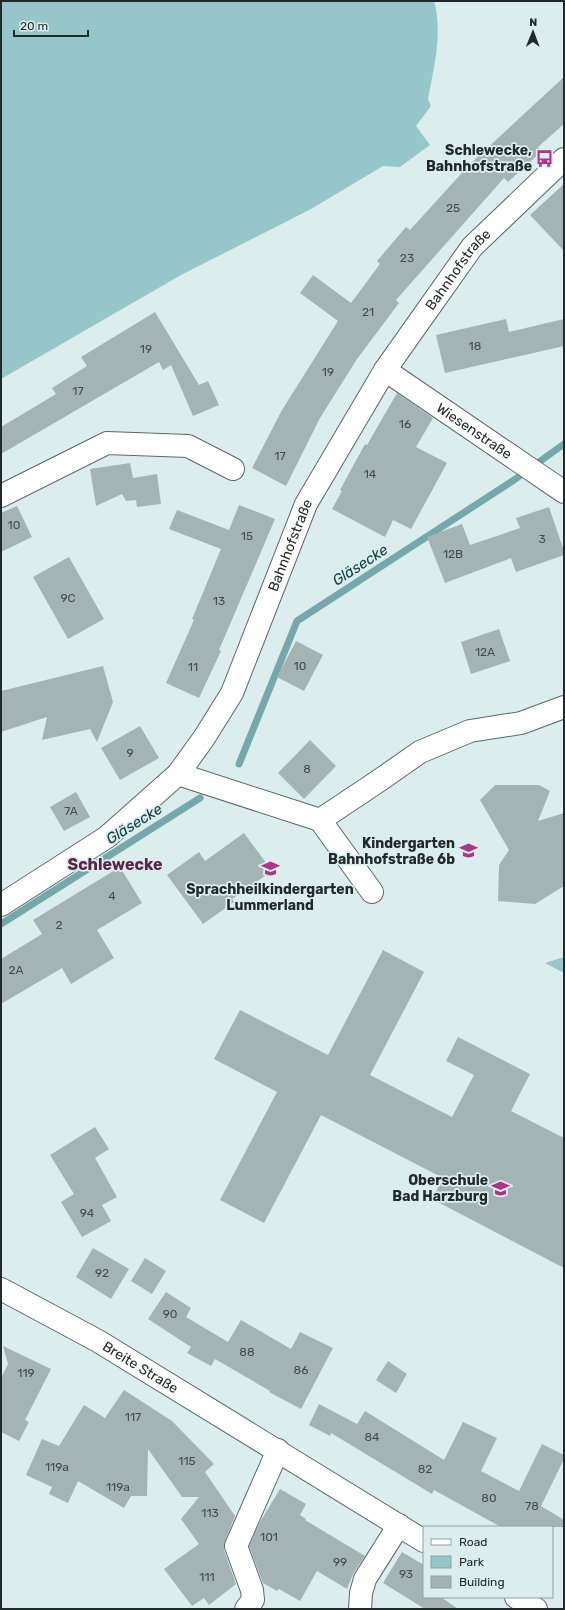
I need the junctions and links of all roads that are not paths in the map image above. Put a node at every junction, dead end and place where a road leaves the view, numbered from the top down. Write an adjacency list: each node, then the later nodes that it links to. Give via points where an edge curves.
1 (564, 159): 2 (street, Bahnhofstraße, via 472,247)
2 (385, 370): 4 (street, Wiesenstraße); 7 (street, Bahnhofstraße, via 306,504 232,693)
3 (233, 469): 5 (street, via 188,446 108,443)
4 (564, 492)
5 (1, 496)
6 (564, 707): 8 (street, via 521,723 470,731 420,752)
7 (178, 774): 8 (street); 10 (street, Bahnhofstraße, via 107,838)
8 (320, 820): 9 (street)
9 (372, 892)
10 (1, 905)
11 (1, 1289): 12 (street, Breite Straße, via 98,1341)
12 (278, 1450): 13 (street, Breite Straße); 16 (street, via 236,1546 252,1590 253,1600)
13 (399, 1525): 14 (street, Breite Straße); 17 (street, via 365,1579)
14 (423, 1539)
15 (518, 1598): 18 (street)
16 (246, 1609)
17 (360, 1609)
18 (536, 1609)

